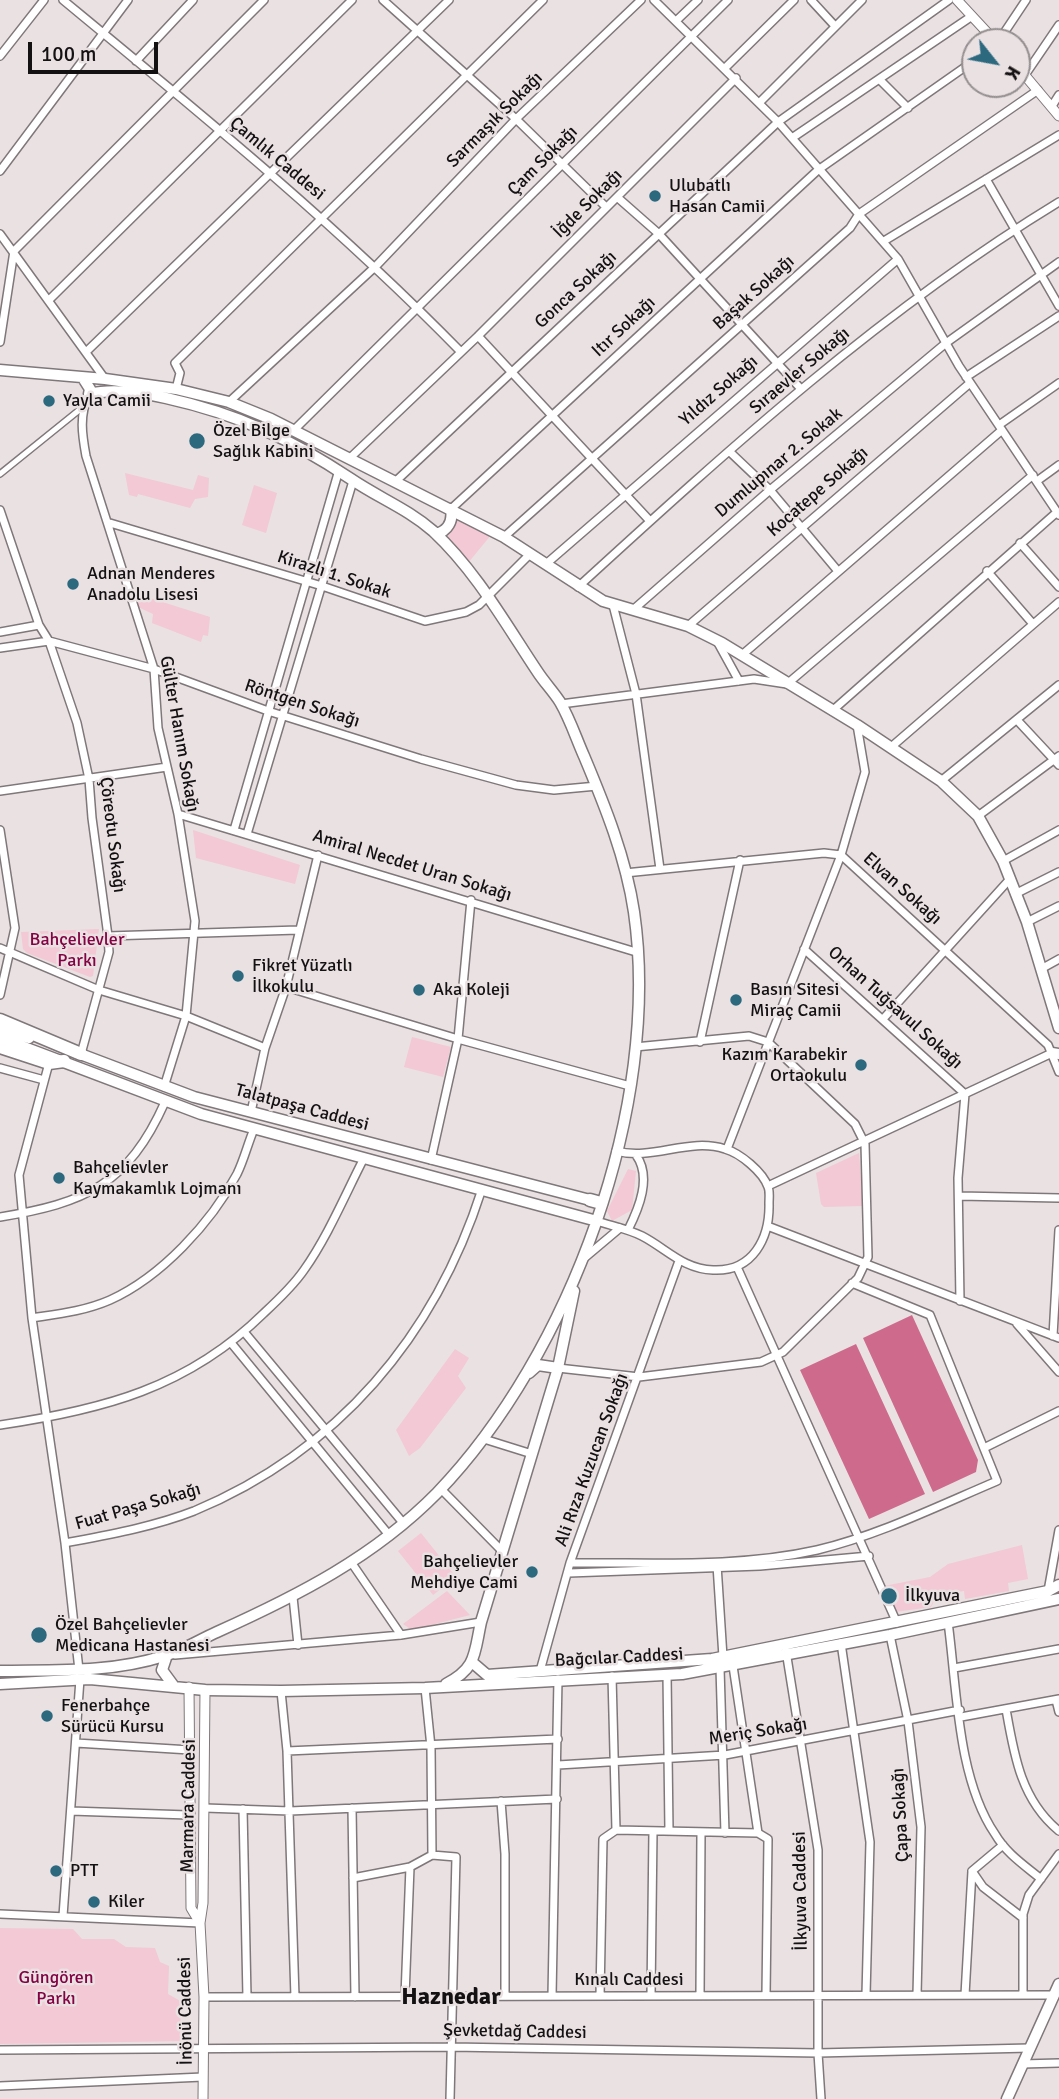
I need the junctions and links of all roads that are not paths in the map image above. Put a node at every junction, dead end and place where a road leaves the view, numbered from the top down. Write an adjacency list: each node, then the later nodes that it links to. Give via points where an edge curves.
1 (44, 0): 29 (street)
2 (63, 0): 27 (street, Çamlık Caddesi)
3 (128, 0): 27 (street)
4 (193, 0): 30 (street)
5 (264, 0): 38 (street)
6 (352, 0): 47 (street)
7 (383, 0): 26 (street)
8 (449, 0): 26 (street)
9 (543, 0): 34 (street)
10 (640, 0): 45 (street, Sarmaşık Sokağı)
11 (654, 0): 21 (street)
12 (698, 0): 21 (street)
13 (728, 0): 28 (street, Çam Sokağı)
14 (794, 0): 32 (street)
15 (811, 0): 23 (street)
16 (862, 0): 23 (street)
17 (949, 0): 46 (street, Gonca Sokağı)
18 (1026, 0): 25 (street)
19 (962, 2): 20 (street)
20 (972, 16): 24 (street); 36 (street)
21 (676, 21): 28 (street)
22 (1059, 25): 31 (street)
23 (835, 26): 41 (street)
24 (984, 28)
25 (1007, 28)
26 (418, 31): 34 (street); 53 (street)
27 (103, 33): 30 (street, Çamlık Caddesi); 52 (street)
28 (692, 36): 32 (street); 50 (street, Çam Sokağı)
29 (0, 56)
30 (136, 61): 38 (street, Çamlık Caddesi)
31 (1031, 66)
32 (726, 68): 35 (street)
33 (961, 70): 43 (street, Itır Sokağı)
34 (467, 75): 45 (street); 59 (street)
35 (736, 78): 41 (street); 55 (street, İğde Sokağı)
36 (879, 79): 43 (street); 49 (street)
37 (1031, 82): 39 (street)
38 (171, 90): 47 (street, Çamlık Caddesi); 64 (street)
39 (1038, 90): 42 (street); 58 (street, Başak Sokağı)
40 (1059, 95): 42 (street)
41 (759, 103): 46 (street)
42 (1052, 106): 44 (street)
43 (908, 108): 51 (street, Itır Sokağı)
44 (1059, 116)
45 (516, 119): 50 (street); 67 (street, Sarmaşık Sokağı)
46 (778, 122): 49 (street); 62 (street, Gonca Sokağı)
47 (219, 131): 53 (street, Çamlık Caddesi); 71 (street)
48 (1059, 135): 54 (street)
49 (792, 138): 51 (street)
50 (562, 164): 57 (street); 73 (street, Çam Sokağı)
51 (818, 170): 58 (street); 69 (street, Itır Sokağı)
52 (0, 171)
53 (270, 174): 59 (street, Çamlık Caddesi); 79 (street)
54 (986, 179): 60 (street); 63 (street)
55 (617, 197): 57 (street, İğde Sokağı); 62 (street)
56 (1059, 202): 60 (street, Sıraevler Sokağı)
57 (607, 207): 76 (street, İğde Sokağı)
58 (859, 214): 63 (street); 75 (street, Başak Sokağı, via 850,228)
59 (322, 218): 67 (street, Çamlık Caddesi); 88 (street, via 175,363 180,373)
60 (1013, 230): 68 (street); 70 (street, Sıraevler Sokağı)
61 (0, 234): 64 (street)
62 (659, 234): 69 (street); 83 (street, Gonca Sokağı)
63 (884, 241): 65 (street)
64 (14, 251): 71 (street); 77 (street)
65 (898, 260): 70 (street); 81 (street, Yıldız Sokağı)
66 (1059, 262): 68 (street, Dumlupınar 2. Sokak)
67 (376, 265): 73 (street, Çamlık Caddesi); 92 (street, Sarmaşık Sokağı)
68 (1038, 275): 72 (street); 78 (street, Dumlupınar 2. Sokak)
69 (699, 278): 75 (street); 93 (street, Itır Sokağı)
70 (919, 294): 78 (street); 89 (street, Sıraevler Sokağı)
71 (49, 300): 79 (street)
72 (1059, 306)
73 (418, 308): 80 (street, Çamlık Caddesi); 95 (street, Çam Sokağı)
74 (1059, 316): 86 (street, Kocatepe Sokağı)
75 (742, 325): 81 (street); 98 (street, Başak Sokağı)
76 (478, 336): 80 (street, İğde Sokağı); 83 (street)
77 (0, 342)
78 (946, 342): 86 (street); 105 (street, Dumlupınar 2. Sokak)
79 (86, 352): 85 (street)
80 (461, 352): 97 (street, İğde Sokağı)
81 (776, 362): 89 (street); 106 (street, Yıldız Sokağı)
82 (0, 370): 84 (main road)
83 (511, 372): 93 (street); 104 (street, Gonca Sokağı)
84 (83, 379): 85 (main road); 90 (main road)
85 (105, 379): 88 (main road)
86 (968, 380): 94 (street); 112 (street, Kocatepe Sokağı)
87 (1059, 383): 94 (street)
88 (176, 389): 92 (main road)
89 (800, 389): 96 (street, Sıraevler Sokağı)
90 (89, 394): 91 (street, Gülter Hanım Sokağı); 92 (main road, via 147,394)
91 (83, 407): 101 (street); 111 (street, Gülter Hanım Sokağı, via 86,456)
92 (228, 408): 95 (main road); 100 (main road)
93 (552, 415): 98 (street); 107 (street, Itır Sokağı)
94 (1001, 428): 102 (street); 118 (street)
95 (294, 430): 97 (main road)
96 (730, 452): 105 (street); 110 (street, Sıraevler Sokağı)
97 (351, 457): 100 (main road); 104 (main road)
98 (593, 459): 106 (street); 114 (street, Başak Sokağı)
99 (1059, 465): 102 (street)
100 (339, 470): 103 (main road); 120 (street)
101 (0, 474)
102 (1035, 478): 109 (street); 140 (street)
103 (353, 481): 113 (main road, via 405,509); 121 (street)
104 (396, 481): 107 (main road)
105 (770, 490): 112 (street); 127 (street, Dumlupınar 2. Sokak)
106 (625, 494): 110 (street); 117 (street, Yıldız Sokağı)
107 (451, 509): 113 (main road, via 447,528); 114 (main road)
108 (0, 510): 129 (street, Çöreotu Sokağı)
109 (1058, 513): 115 (street)
110 (650, 521): 122 (street, Sıraevler Sokağı)
111 (110, 523): 120 (street, Kirazlı 1. Sokak); 137 (street, Gülter Hanım Sokağı)
112 (802, 526): 118 (street); 130 (street, Kocatepe Sokağı)
113 (436, 534): 124 (main road)
114 (504, 537): 116 (main road)
115 (1020, 543): 119 (street); 123 (street)
116 (530, 554): 117 (main road); 124 (street, Kirazlı 1. Sokak)
117 (546, 564): 122 (main road)
118 (837, 570): 135 (street)
119 (987, 571): 128 (street); 145 (street)
120 (306, 582): 121 (street, Kirazlı 1. Sokak); 144 (street)
121 (322, 586): 124 (street, Kirazlı 1. Sokak, via 425,621 466,612); 146 (street)
122 (579, 587): 126 (main road)
123 (1059, 587)
124 (489, 597): 143 (main road)
125 (1059, 602): 128 (street)
126 (613, 605): 127 (main road); 142 (street)
127 (634, 609): 130 (main road)
128 (1033, 624): 149 (street)
129 (39, 625): 131 (street); 133 (street, Çöreotu Sokağı)
130 (688, 626): 132 (main road)
131 (0, 632)
132 (717, 640): 135 (main road); 139 (street)
133 (49, 642): 134 (street, Röntgen Sokağı); 137 (street, Röntgen Sokağı); 152 (street, Çöreotu Sokağı, via 77,723)
134 (0, 648)
135 (742, 655): 136 (main road)
136 (763, 669): 138 (street); 140 (main road)
137 (154, 670): 144 (street, Röntgen Sokağı); 151 (street, Gülter Hanım Sokağı, via 158,728)
138 (754, 680): 139 (street); 140 (street)
139 (739, 681): 142 (street)
140 (787, 684): 145 (main road)
141 (1059, 685): 147 (street)
142 (636, 694): 143 (street); 166 (street)
143 (561, 704): 154 (main road)
144 (268, 711): 146 (street, Röntgen Sokağı); 159 (street)
145 (832, 711): 148 (main road)
146 (283, 715): 154 (street, Röntgen Sokağı, via 516,785 554,790); 161 (street)
147 (1017, 720): 150 (street); 153 (street)
148 (857, 725): 149 (main road); 163 (street, via 865,772)
149 (890, 748): 153 (main road)
150 (1057, 760): 157 (street)
151 (167, 767): 152 (street); 156 (street, Gülter Hanım Sokağı)
152 (89, 779): 155 (street); 176 (street, Çöreotu Sokağı)
153 (941, 781): 157 (main road)
154 (597, 786): 168 (main road)
155 (0, 791)
156 (178, 814): 159 (street, Amiral Necdet Uran Sokağı); 175 (street, Gülter Hanım Sokağı)
157 (978, 816): 165 (main road)
158 (0, 830): 181 (street, via 15,928)
159 (234, 830): 161 (street, Amiral Necdet Uran Sokağı)
160 (1059, 830): 165 (street)
161 (247, 834): 162 (street, Amiral Necdet Uran Sokağı)
162 (318, 855): 171 (street, Amiral Necdet Uran Sokağı); 174 (street)
163 (841, 855): 164 (street, Elvan Sokağı); 178 (street); 179 (street, Elvan Sokağı)
164 (740, 860): 166 (street, Elvan Sokağı); 195 (street)
165 (1003, 861): 169 (main road)
166 (660, 869): 168 (street, Elvan Sokağı)
167 (1059, 872): 170 (street)
168 (625, 873): 180 (main road)
169 (1009, 880): 170 (main road); 179 (street)
170 (1015, 894): 173 (main road)
171 (471, 900): 180 (street, Amiral Necdet Uran Sokağı); 194 (street)
172 (1059, 906): 173 (street)
173 (1027, 922): 183 (main road)
174 (298, 930): 175 (street); 184 (street)
175 (195, 933): 176 (street); 188 (street, Gülter Hanım Sokağı)
176 (108, 936): 185 (street, Çöreotu Sokağı, via 110,952)
177 (0, 948): 181 (street)
178 (804, 949): 189 (street, Orhan Tuğsavul Sokağı); 196 (street)
179 (946, 950): 189 (street); 201 (street, Elvan Sokağı)
180 (636, 952): 198 (main road)
181 (11, 953): 185 (street); 186 (street)
182 (1059, 959): 183 (street)
183 (1041, 969): 187 (main road)
184 (286, 987): 194 (street); 199 (street)
185 (99, 990): 188 (street); 200 (street, Çöreotu Sokağı)
186 (0, 995)
187 (1057, 1012): 191 (main road)
188 (186, 1016): 199 (street); 208 (street, Gülter Hanım Sokağı)
189 (883, 1019): 209 (street, Orhan Tuğsavul Sokağı)
190 (0, 1020): 200 (main road)
191 (1059, 1028)
192 (0, 1029): 200 (main road, Talatpaşa Caddesi)
193 (0, 1038): 202 (main road, Talatpaşa Caddesi)
194 (458, 1039): 207 (street); 218 (street)
195 (700, 1042): 196 (street, via 749,1036); 198 (street)
196 (768, 1042): 213 (street, via 855,1124); 214 (street)
197 (0, 1047): 203 (main road)
198 (635, 1047): 207 (main road)
199 (265, 1048): 211 (street)
200 (81, 1054): 208 (main road, Talatpaşa Caddesi)
201 (1056, 1054): 205 (street, Elvan Sokağı); 209 (street)
202 (64, 1061): 203 (main road); 210 (main road, Talatpaşa Caddesi)
203 (49, 1063): 206 (street)
204 (0, 1068): 206 (street)
205 (1059, 1072)
206 (44, 1080): 224 (street, via 19,1175)
207 (630, 1086): 215 (main road)
208 (164, 1087): 211 (main road, Talatpaşa Caddesi)
209 (965, 1094): 213 (street); 221 (street, Orhan Tuğsavul Sokağı)
210 (165, 1102): 212 (main road, Talatpaşa Caddesi); 224 (street, via 150,1136 103,1184 49,1209)
211 (251, 1112): 218 (main road, Talatpaşa Caddesi)
212 (254, 1129): 217 (main road, Talatpaşa Caddesi); 236 (street, via 219,1203 146,1279 110,1300)
213 (864, 1142): 219 (street); 231 (street)
214 (727, 1149): 216 (street, via 704,1144); 219 (street, via 746,1160)
215 (616, 1151): 216 (street); 223 (main road)
216 (636, 1155): 228 (street, via 642,1163 640,1206)
217 (364, 1157): 220 (main road, Talatpaşa Caddesi); 238 (street, via 302,1273)
218 (431, 1160): 223 (main road, Talatpaşa Caddesi)
219 (768, 1186): 227 (street)
220 (482, 1189): 226 (main road, Talatpaşa Caddesi); 249 (street, Fuat Paşa Sokağı, via 455,1262 430,1310 363,1396)
221 (959, 1196): 222 (street); 235 (street, Orhan Tuğsavul Sokağı)
222 (1059, 1198)
223 (595, 1202): 226 (main road)
224 (23, 1213): 225 (street); 236 (street)
225 (0, 1217)
226 (597, 1221): 228 (street); 232 (main road)
227 (770, 1227): 231 (street); 233 (street)
228 (624, 1229): 230 (street); 232 (street)
229 (1059, 1230): 239 (street)
230 (679, 1261): 233 (street, via 715,1270); 245 (street, Ali Rıza Kuzucan Sokağı)
231 (866, 1264): 234 (street); 235 (street)
232 (580, 1266): 242 (main road); 244 (main road)
233 (737, 1267): 241 (street)
234 (852, 1283): 241 (street); 252 (street, via 930,1315)
235 (960, 1301): 237 (street)
236 (32, 1318): 247 (street)
237 (1014, 1321): 239 (street); 243 (street)
238 (245, 1333): 240 (street); 249 (street)
239 (1056, 1337)
240 (232, 1345): 247 (street, via 155,1388); 251 (street)
241 (777, 1355): 245 (street, via 761,1362); 258 (street)
242 (558, 1368): 244 (main road, via 538,1365); 245 (street); 253 (main road)
243 (1059, 1372)
244 (527, 1374): 250 (main road)
245 (639, 1377): 263 (street, Ali Rıza Kuzucan Sokağı)
246 (1059, 1411): 252 (street)
247 (47, 1418): 248 (street); 259 (street)
248 (0, 1425)
249 (327, 1429): 251 (street, Fuat Paşa Sokağı); 255 (street)
250 (484, 1439): 253 (street); 254 (main road)
251 (313, 1442): 257 (street); 259 (street, Fuat Paşa Sokağı, via 272,1472 192,1512)
252 (984, 1448): 258 (street, via 997,1481)
253 (532, 1454): 260 (main road)
254 (441, 1489): 255 (main road); 260 (street)
255 (404, 1524): 257 (main road)
256 (1059, 1530): 267 (street)
257 (389, 1535): 262 (main road)
258 (861, 1538): 261 (street); 264 (street, via 775,1558)
259 (65, 1544): 287 (street)
260 (502, 1551): 270 (main road)
261 (869, 1556): 264 (street); 272 (street)
262 (351, 1562): 268 (main road); 273 (street)
263 (570, 1563): 264 (street); 265 (street, Ali Rıza Kuzucan Sokağı)
264 (717, 1564): 265 (street); 281 (street)
265 (569, 1573): 285 (street, Ali Rıza Kuzucan Sokağı)
266 (1059, 1585): 267 (main road)
267 (1048, 1591): 272 (main road)
268 (293, 1597): 276 (street); 279 (main road)
269 (1059, 1599): 271 (main road, Bağcılar Caddesi)
270 (481, 1622): 273 (street, Bağcılar Caddesi); 280 (main road)
271 (948, 1622): 274 (main road, Bağcılar Caddesi); 283 (street)
272 (897, 1623): 277 (main road)
273 (401, 1635): 276 (street, Bağcılar Caddesi)
274 (890, 1635): 275 (main road, Bağcılar Caddesi); 301 (street, Çapa Sokağı)
275 (841, 1643): 277 (main road, Bağcılar Caddesi); 302 (street)
276 (298, 1645): 279 (street, Bağcılar Caddesi)
277 (786, 1648): 281 (main road); 282 (main road, Bağcılar Caddesi); 304 (street, İlkyuva Caddesi)
278 (1059, 1649): 283 (street)
279 (167, 1656): 287 (main road, Bağcılar Caddesi); 291 (main road, via 162,1670)
280 (472, 1663): 285 (main road, via 487,1675); 292 (main road, via 464,1675)
281 (722, 1663): 282 (main road, Bağcılar Caddesi); 285 (main road); 286 (main road, Bağcılar Caddesi); 310 (street)
282 (733, 1666): 309 (street)
283 (954, 1668): 300 (street)
284 (0, 1671): 287 (main road, Bağcılar Caddesi)
285 (540, 1671)
286 (667, 1674): 288 (main road, Bağcılar Caddesi); 311 (street)
287 (80, 1675): 290 (main road, Bağcılar Caddesi); 291 (main road, Bağcılar Caddesi); 305 (street)
288 (612, 1676): 289 (main road, Bağcılar Caddesi); 312 (street)
289 (558, 1679): 292 (main road, Bağcılar Caddesi); 303 (street)
290 (2, 1685)
291 (173, 1685): 293 (main road, Bağcılar Caddesi)
292 (440, 1687): 294 (main road, Bağcılar Caddesi)
293 (189, 1688): 295 (main road, Bağcılar Caddesi); 307 (street)
294 (425, 1688): 296 (main road, Bağcılar Caddesi); 306 (street)
295 (205, 1690): 296 (main road, Bağcılar Caddesi); 317 (street, Marmara Caddesi)
296 (281, 1691): 308 (street)
297 (1057, 1700): 298 (street, Meriç Sokağı); 299 (street)
298 (1006, 1709): 300 (street, Meriç Sokağı); 326 (street, via 1016,1764 1028,1794 1045,1820)
299 (1059, 1712)
300 (960, 1714): 301 (street, Meriç Sokağı); 330 (street, via 970,1781)
301 (908, 1721): 302 (street, Meriç Sokağı); 345 (street, Çapa Sokağı, via 921,1827)
302 (852, 1732): 304 (street, Meriç Sokağı); 344 (street, via 870,1842)
303 (558, 1739): 306 (street); 313 (street)
304 (802, 1742): 309 (street, Meriç Sokağı); 343 (street, İlkyuva Caddesi, via 818,1850)
305 (76, 1743): 307 (street); 320 (street)
306 (431, 1747): 308 (street); 316 (street)
307 (190, 1750): 322 (street)
308 (287, 1751): 321 (street)
309 (745, 1752): 310 (street, Meriç Sokağı); 329 (street)
310 (724, 1755): 311 (street, Meriç Sokağı); 328 (street)
311 (668, 1759): 312 (street, Meriç Sokağı); 325 (street)
312 (615, 1762): 313 (street, Meriç Sokağı); 323 (street)
313 (558, 1765): 314 (street)
314 (557, 1799): 315 (street); 351 (street)
315 (501, 1801): 316 (street); 350 (street)
316 (431, 1804): 318 (street); 332 (street)
317 (205, 1808): 319 (street); 340 (street, Marmara Caddesi)
318 (352, 1808): 321 (street); 335 (street)
319 (243, 1809): 321 (street); 356 (street)
320 (71, 1811): 322 (street); 338 (street)
321 (290, 1811): 357 (street)
322 (188, 1815): 340 (street, via 191,1908)
323 (616, 1830): 324 (street); 352 (street, via 603,1839)
324 (653, 1831): 325 (street); 353 (street)
325 (668, 1831): 327 (street)
326 (1059, 1831)
327 (701, 1833): 328 (street); 354 (street)
328 (725, 1833): 329 (street)
329 (758, 1833): 342 (street, via 768,1839)
330 (1003, 1845): 334 (street); 336 (street)
331 (1059, 1854): 336 (street)
332 (432, 1855): 333 (street); 349 (street, via 456,1857)
333 (410, 1867): 335 (street); 348 (street)
334 (972, 1871): 339 (street, via 983,1886); 346 (street)
335 (353, 1878): 358 (street)
336 (1041, 1879): 339 (street, via 1029,1895)
337 (0, 1914): 338 (street)
338 (63, 1916): 340 (street)
339 (1023, 1918): 347 (street)
340 (200, 1923): 355 (street, İnönü Caddesi)
341 (1056, 1989): 347 (street, Kınalı Caddesi); 361 (main road)
342 (766, 1995): 343 (street, Kınalı Caddesi); 354 (street, Kınalı Caddesi)
343 (818, 1995): 344 (street, Kınalı Caddesi); 363 (street, İlkyuva Caddesi)
344 (866, 1995): 345 (street, Kınalı Caddesi)
345 (917, 1995): 346 (street, Kınalı Caddesi)
346 (965, 1995): 347 (street, Kınalı Caddesi)
347 (1023, 1995)
348 (405, 1996): 349 (street, Kınalı Caddesi); 358 (street, Kınalı Caddesi)
349 (452, 1996): 350 (street, Kınalı Caddesi); 359 (street)
350 (505, 1996): 351 (street, Kınalı Caddesi)
351 (552, 1996): 352 (street, Kınalı Caddesi)
352 (600, 1996): 353 (street, Kınalı Caddesi)
353 (651, 1996): 354 (street, Kınalı Caddesi)
354 (700, 1996)
355 (204, 1997): 356 (street, Kınalı Caddesi); 360 (street, İnönü Caddesi)
356 (247, 1997): 357 (street, Kınalı Caddesi)
357 (295, 1997): 358 (street, Kınalı Caddesi)
358 (355, 1997)
359 (451, 2046): 360 (street, Şevketdağ Caddesi); 363 (street, Şevketdağ Caddesi); 369 (street)
360 (203, 2048): 362 (street, Şevketdağ Caddesi); 366 (street, İnönü Caddesi)
361 (1030, 2048): 363 (street, Şevketdağ Caddesi); 365 (main road)
362 (0, 2050)
363 (818, 2053): 370 (street, İlkyuva Caddesi)
364 (1059, 2063): 365 (street)
365 (1022, 2064): 371 (main road)
366 (203, 2077): 367 (street); 368 (street, İnönü Caddesi)
367 (0, 2086)
368 (203, 2099)
369 (450, 2099)
370 (821, 2099)
371 (1007, 2099)

